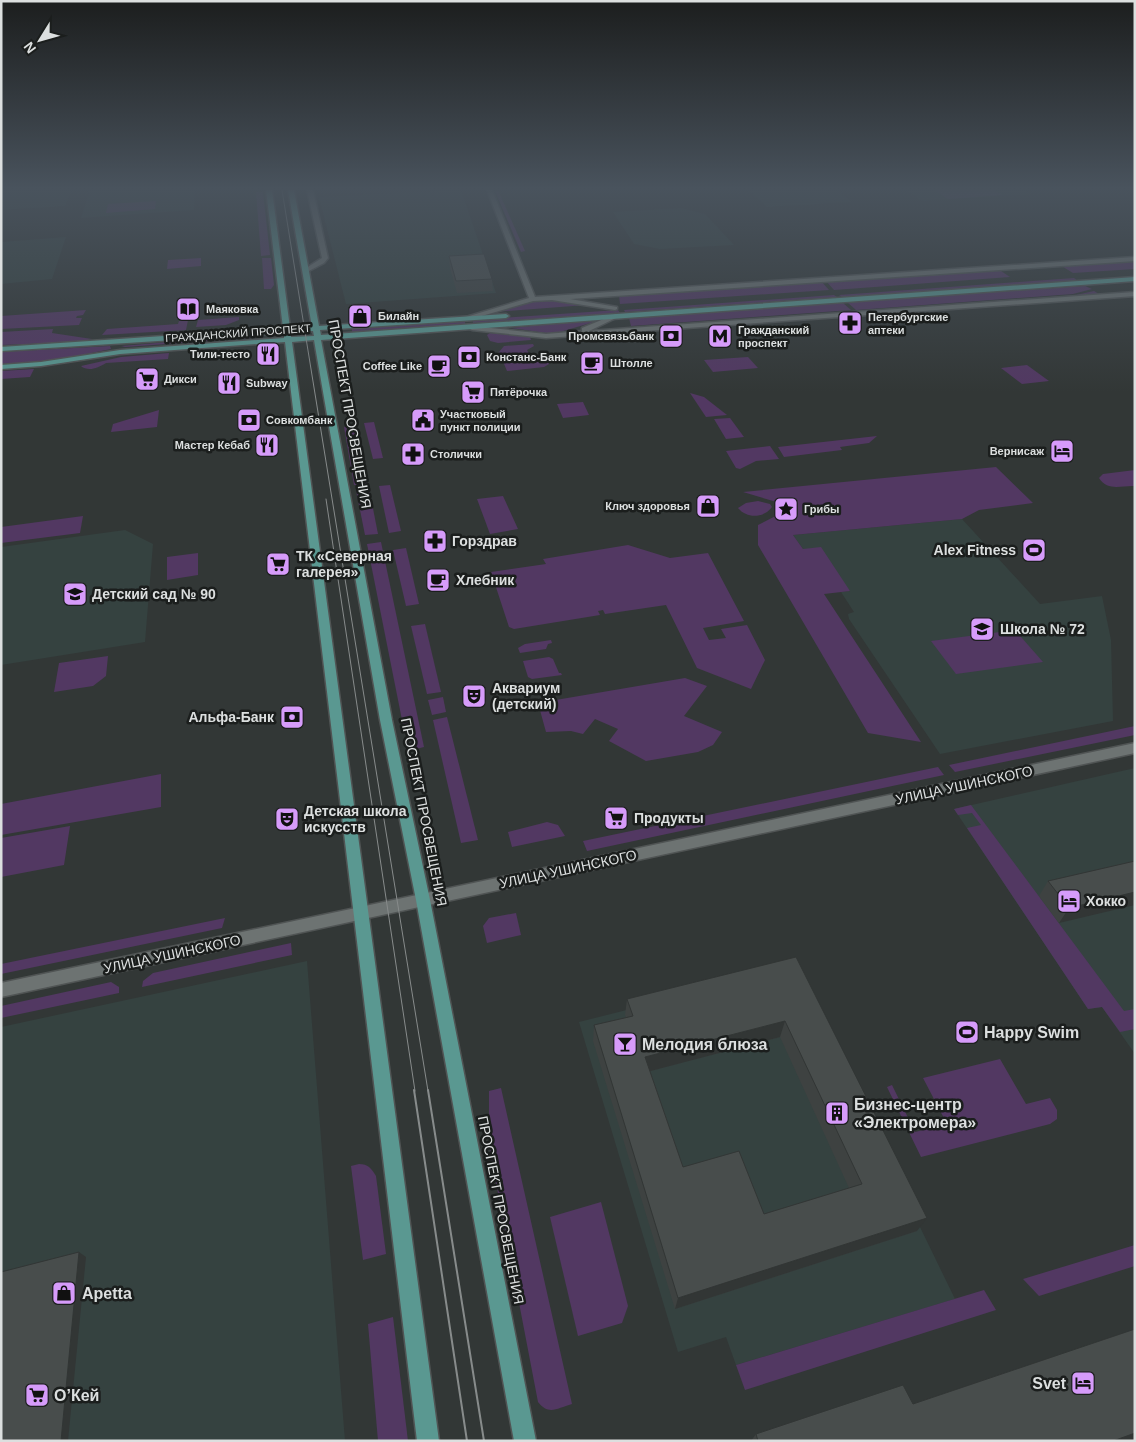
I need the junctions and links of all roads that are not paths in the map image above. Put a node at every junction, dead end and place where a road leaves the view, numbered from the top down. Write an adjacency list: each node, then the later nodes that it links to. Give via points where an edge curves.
1 (277, 257): 18 (main road)
2 (303, 257): 6 (main road, ПРОСПЕКТ ПРОСВЕЩЕНИЯ)
3 (325, 257): 6 (street)
4 (516, 257): 11 (street)
5 (1135, 259): 10 (street)
6 (305, 271): 19 (main road, ПРОСПЕКТ ПРОСВЕЩЕНИЯ)
7 (1135, 272): 12 (main road)
8 (1135, 279): 14 (main road, ГРАЖДАНСКИЙ ПРОСПЕКТ)
9 (1135, 294): 20 (street)
10 (552, 298): 11 (street, ГРАЖДАНСКИЙ ПРОСПЕКТ); 14 (street, ГРАЖДАНСКИЙ ПРОСПЕКТ)
11 (533, 300): 16 (street, ГРАЖДАНСКИЙ ПРОСПЕКТ)
12 (688, 303)
13 (576, 311): 14 (main road, ГРАЖДАНСКИЙ ПРОСПЕКТ)
14 (617, 311): 17 (main road, ГРАЖДАНСКИЙ ПРОСПЕКТ); 20 (street)
15 (512, 315): 16 (main road, ГРАЖДАНСКИЙ ПРОСПЕКТ)
16 (468, 318): 19 (main road, ГРАЖДАНСКИЙ ПРОСПЕКТ)
17 (472, 328): 19 (main road, ГРАЖДАНСКИЙ ПРОСПЕКТ); 20 (street, via 546,336)
18 (286, 330): 19 (main road, ГРАЖДАНСКИЙ ПРОСПЕКТ); 21 (main road); 22 (main road, ГРАЖДАНСКИЙ ПРОСПЕКТ)
19 (316, 333): 21 (main road, ГРАЖДАНСКИЙ ПРОСПЕКТ); 27 (main road, ПРОСПЕКТ ПРОСВЕЩЕНИЯ, via 386,720)
20 (578, 334)
21 (288, 340): 24 (main road, ГРАЖДАНСКИЙ ПРОСПЕКТ); 28 (main road)
22 (123, 341): 23 (main road, ГРАЖДАНСКИЙ ПРОСПЕКТ); 24 (main road, via 115,347)
23 (1, 349)
24 (120, 352): 25 (main road, ГРАЖДАНСКИЙ ПРОСПЕКТ)
25 (1, 367)
26 (1135, 748): 27 (street, УЛИЦА УШИНСКОГО)
27 (423, 900): 28 (street, УЛИЦА УШИНСКОГО); 31 (main road, ПРОСПЕКТ ПРОСВЕЩЕНИЯ)
28 (361, 913): 29 (street, УЛИЦА УШИНСКОГО); 30 (main road)
29 (1, 990)
30 (428, 1441)
31 (525, 1441)

